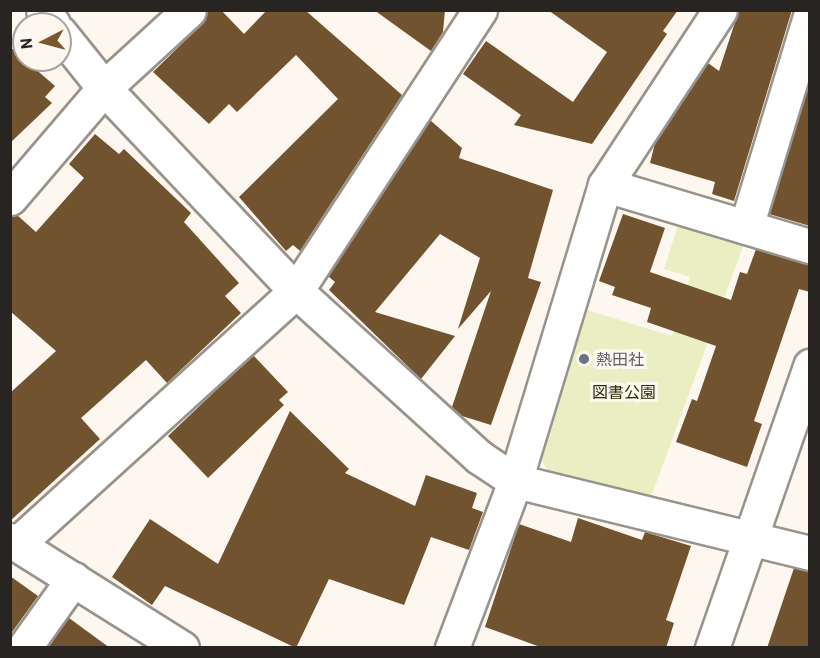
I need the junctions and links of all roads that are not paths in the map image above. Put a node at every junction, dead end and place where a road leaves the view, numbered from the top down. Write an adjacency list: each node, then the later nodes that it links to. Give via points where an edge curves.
1 (189, 10): 6 (street)
2 (480, 10): 11 (street)
3 (720, 10): 7 (street)
4 (810, 16): 9 (street)
5 (72, 48): 6 (street)
6 (104, 88): 8 (street); 11 (street)
7 (605, 185): 9 (street); 13 (street)
8 (10, 198)
9 (746, 226): 10 (street)
10 (810, 246)
11 (296, 291): 13 (street, via 479,458); 15 (street)
12 (810, 366): 14 (street)
13 (515, 482): 14 (street); 20 (street)
14 (750, 539): 16 (street); 21 (street)
15 (14, 542): 17 (street)
16 (810, 553)
17 (73, 579): 18 (street); 19 (street)
18 (24, 648)
19 (182, 648)
20 (452, 648)
21 (712, 648)

